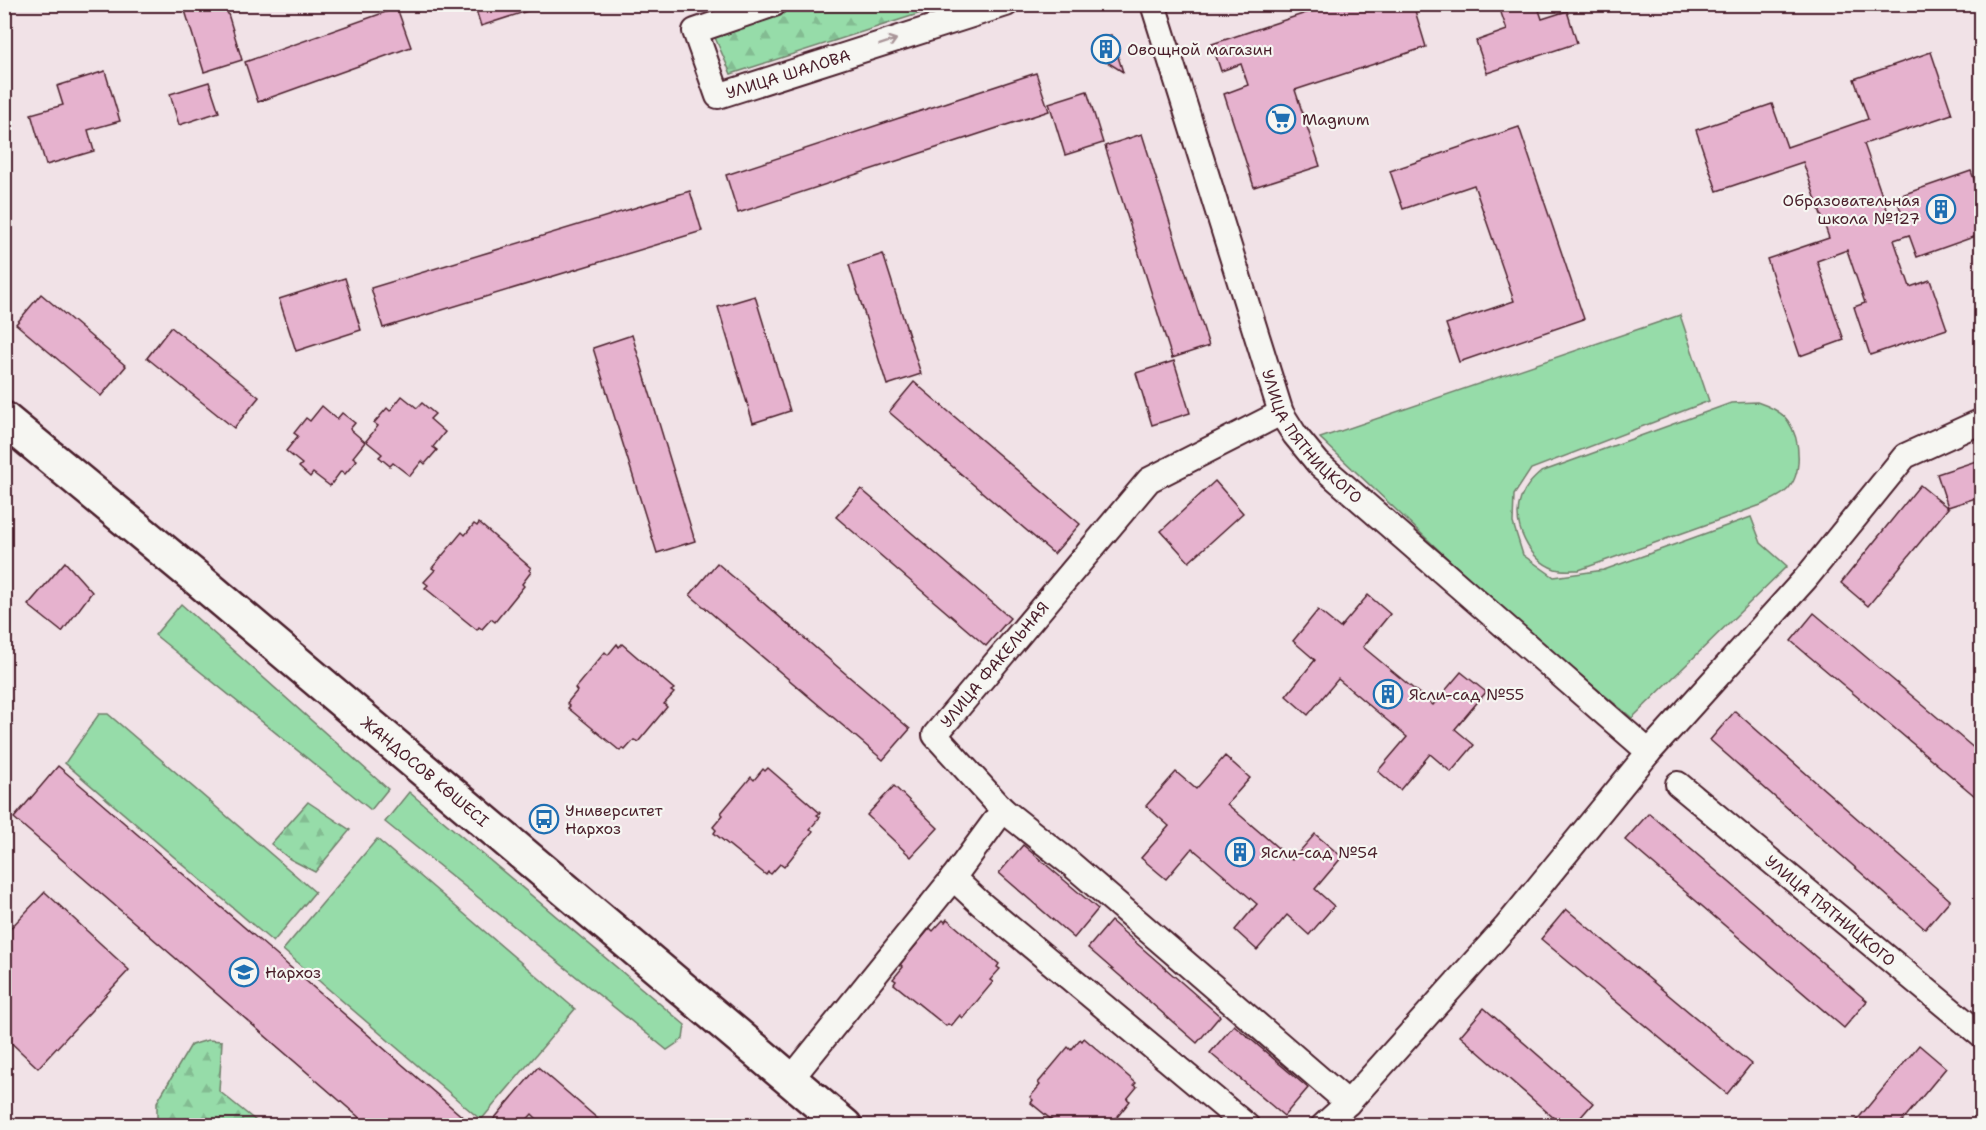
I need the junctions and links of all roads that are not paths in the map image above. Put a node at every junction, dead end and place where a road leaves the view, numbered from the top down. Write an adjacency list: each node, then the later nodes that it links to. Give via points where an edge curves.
1 (774, 4): 2 (street, УЛИЦА ШАЛОВА, one-way to 2, via 695,31 718,96)
2 (1006, 4)
3 (1153, 4): 4 (street, УЛИЦА ПЯТНИЦКОГО)
4 (1281, 413): 7 (street, УЛИЦА ПЯТНИЦКОГО, via 1318,463); 9 (street, УЛИЦА ФАКЕЛЬНАЯ, via 1149,480 935,735)
5 (4, 419): 12 (main road, ЖАНДОСОВ КӨШЕСІ)
6 (1982, 421): 7 (street, via 1905,456 1806,578)
7 (1649, 752): 13 (street, via 1506,927)
8 (1678, 784): 11 (street, УЛИЦА ПЯТНИЦКОГО)
9 (1003, 810): 10 (street); 13 (street)
10 (953, 878): 12 (street); 15 (street)
11 (1982, 1036)
12 (791, 1079): 14 (main road, ЖАНДОСОВ КӨШЕСІ)
13 (1348, 1103): 16 (street)
14 (845, 1125)
15 (1247, 1125)
16 (1323, 1125)

